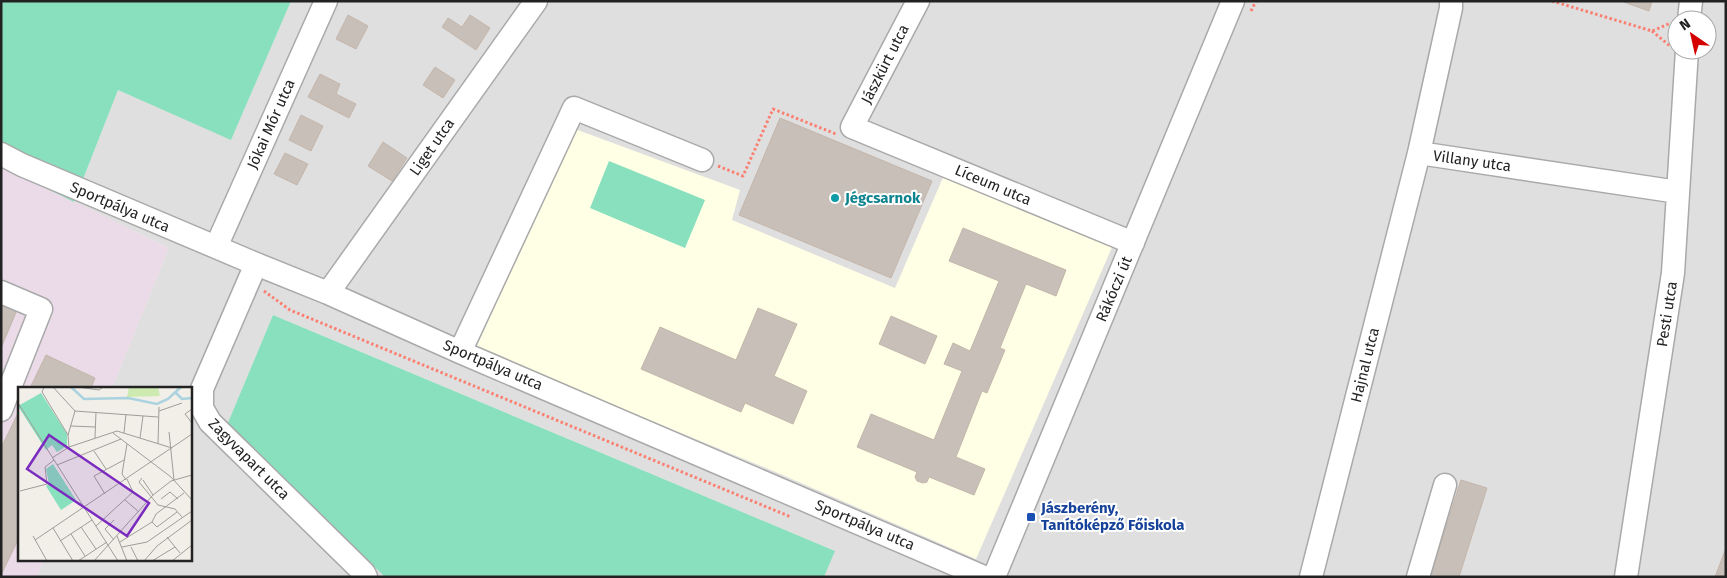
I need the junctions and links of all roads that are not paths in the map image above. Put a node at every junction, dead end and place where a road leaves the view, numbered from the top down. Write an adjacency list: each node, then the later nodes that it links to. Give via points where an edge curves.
1 (326, 1): 13 (street, Jókai Mór utca)
2 (536, 1): 16 (street, Liget utca)
3 (918, 1): 7 (street, Jászkürt utca)
4 (1233, 1): 12 (street, Rákóczi út)
5 (1451, 1): 8 (street, Villany utca)
6 (1686, 60): 11 (street, Pesti utca)
7 (844, 130): 12 (street, Líceum utca)
8 (1419, 153): 11 (street, Villany utca); 23 (street, Hajnal utca)
9 (1, 154): 13 (street, Sportpálya utca)
10 (702, 160): 17 (street, via 574,108)
11 (1678, 192): 25 (street, Pesti utca, via 1673,273)
12 (1133, 243): 22 (street, Rákóczi út)
13 (216, 247): 14 (street, Sportpálya utca)
14 (253, 272): 16 (street, Sportpálya utca); 20 (street, Zagyvapart utca, via 202,389 202,408 210,422)
15 (1, 292): 18 (street, via 41,309)
16 (328, 293): 17 (street, Sportpálya utca)
17 (460, 352): 21 (street, Sportpálya utca)
18 (1, 410)
19 (1446, 485): 24 (street)
20 (366, 577)
21 (984, 577)
22 (994, 577)
23 (1311, 577)
24 (1418, 577)
25 (1626, 577)

